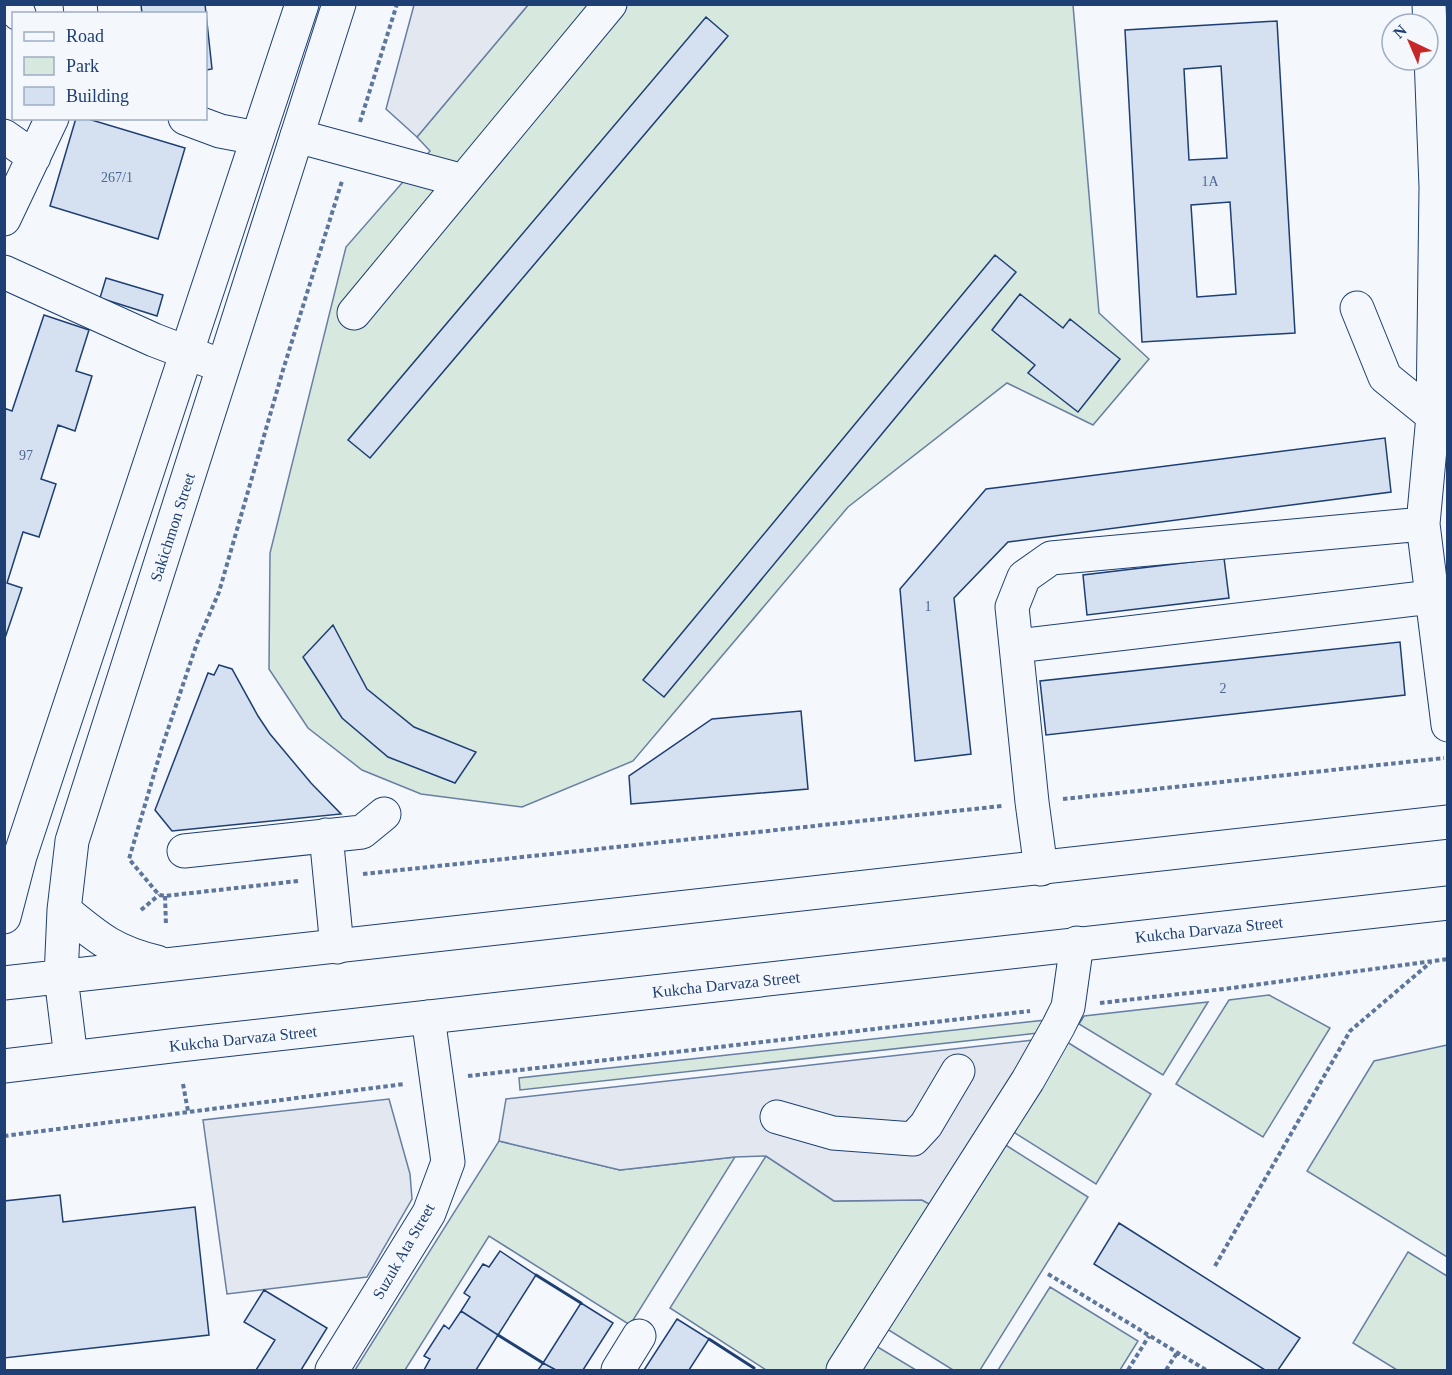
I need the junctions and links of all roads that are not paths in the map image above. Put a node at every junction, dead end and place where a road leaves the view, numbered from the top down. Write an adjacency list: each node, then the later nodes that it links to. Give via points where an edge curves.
1 (302, 4): 9 (main road)
2 (339, 4): 8 (main road, Sakichmon Street)
3 (610, 4): 11 (main road)
4 (1429, 4): 12 (main road)
5 (51, 120): 10 (main road)
6 (190, 120): 9 (main road)
7 (4, 136): 10 (main road)
8 (297, 136): 11 (main road); 18 (main road, Sakichmon Street)
9 (257, 138): 17 (main road)
10 (34, 157): 13 (main road)
11 (463, 181): 16 (main road)
12 (1442, 187): 19 (main road)
13 (4, 219)
14 (4, 273): 17 (main road)
15 (1358, 308): 19 (main road, via 1385,377)
16 (354, 313)
17 (186, 352): 18 (main road); 31 (main road, via 20,856)
18 (222, 366): 30 (main road, Sakichmon Street, via 72,841)
19 (1433, 416): 20 (main road)
20 (1423, 524): 21 (main road); 22 (main road, via 1051,558 1024,577 1012,607)
21 (1440, 596): 22 (main road); 23 (main road)
22 (1016, 646): 28 (main road)
23 (1448, 724)
24 (384, 814): 26 (main road, via 362,832)
25 (1448, 822): 28 (main road)
26 (326, 835): 27 (main road); 33 (main road)
27 (184, 851)
28 (1041, 869): 33 (main road)
29 (1448, 903): 32 (main road, Kukcha Darvaza Street)
30 (64, 910): 34 (main road, via 110,946 138,958); 35 (main road, Sakichmon Street)
31 (4, 917)
32 (1077, 944): 37 (main road, Kukcha Darvaza Street); 45 (main road, via 1068,1007 1028,1080)
33 (338, 947): 34 (main road)
34 (171, 965): 35 (main road)
35 (61, 977): 36 (main road); 38 (main road, Sakichmon Street)
36 (4, 983)
37 (428, 1017): 38 (main road, Kukcha Darvaza Street); 43 (main road, Suzuk Ata Street, via 448,1162 429,1213)
38 (71, 1058): 39 (main road, Kukcha Darvaza Street)
39 (5, 1062)
40 (958, 1071): 41 (main road, via 926,1125 913,1139 833,1133)
41 (777, 1117)
42 (639, 1336): 44 (main road)
43 (332, 1371)
44 (618, 1371)
45 (843, 1371)

